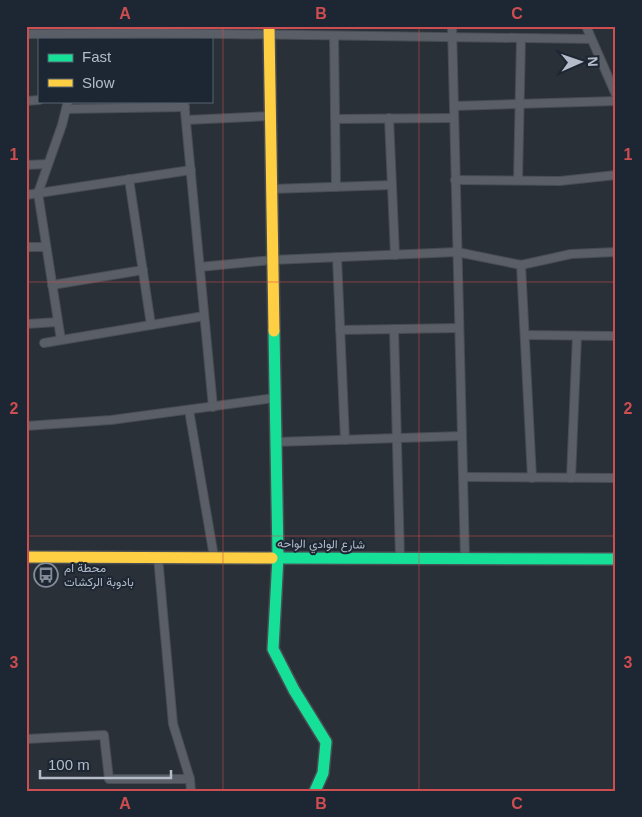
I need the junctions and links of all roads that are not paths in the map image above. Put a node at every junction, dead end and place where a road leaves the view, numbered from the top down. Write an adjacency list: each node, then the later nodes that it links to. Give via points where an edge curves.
1 (452, 26): 9 (street)
2 (586, 26): 11 (street)
3 (204, 30): 4 (street); 7 (street)
4 (269, 31): 8 (street); 18 (street)
5 (79, 33): 6 (street); 7 (street)
6 (26, 34)
7 (178, 36)
8 (334, 36): 9 (street); 21 (street)
9 (452, 37): 10 (street); 17 (street)
10 (521, 38): 11 (street); 15 (street)
11 (591, 39): 12 (street)
12 (616, 95)
13 (616, 100): 15 (street)
14 (185, 104): 16 (street); 22 (street)
15 (520, 104): 17 (street); 29 (street)
16 (67, 105): 23 (street)
17 (454, 106): 20 (street)
18 (270, 116): 22 (street); 32 (street)
19 (389, 118): 20 (street); 21 (street); 30 (street)
20 (454, 118): 28 (street)
21 (335, 119): 31 (street)
22 (186, 120): 25 (street)
23 (48, 164): 24 (street); 33 (street)
24 (26, 166)
25 (191, 170): 27 (street); 43 (street)
26 (616, 175): 29 (street, via 560,181)
27 (129, 179): 33 (street); 44 (street)
28 (455, 180): 29 (street); 37 (street)
29 (518, 180)
30 (392, 185): 31 (street); 39 (street)
31 (336, 187): 32 (street)
32 (271, 189): 41 (street)
33 (38, 193): 34 (street); 36 (street)
34 (26, 195)
35 (26, 247): 36 (street)
36 (46, 247): 45 (street)
37 (457, 252): 39 (street); 42 (street); 50 (street)
38 (616, 252): 42 (street, via 571,254)
39 (395, 255): 40 (street)
40 (337, 257): 41 (street); 52 (street)
41 (272, 260): 43 (street); 58 (street)
42 (522, 265): 53 (street)
43 (200, 267): 46 (street)
44 (143, 270): 45 (street); 49 (street)
45 (52, 285): 47 (street)
46 (204, 316): 49 (street); 59 (street)
47 (58, 322): 48 (street); 56 (street)
48 (26, 324)
49 (151, 324): 56 (street)
50 (459, 328): 51 (street); 62 (street)
51 (394, 329): 52 (street); 63 (street)
52 (340, 330): 64 (street)
53 (525, 335): 54 (street); 67 (street)
54 (577, 336): 55 (street); 68 (street)
55 (616, 336)
56 (61, 340): 57 (street)
57 (44, 343)
58 (274, 398): 59 (street); 65 (street)
59 (213, 407): 60 (street)
60 (189, 410): 61 (street); 72 (street)
61 (26, 426)
62 (462, 436): 63 (street); 66 (street)
63 (397, 438): 64 (street); 74 (street)
64 (345, 440): 65 (street)
65 (274, 442): 73 (street)
66 (463, 477): 67 (street); 75 (street)
67 (532, 478): 68 (street)
68 (571, 478): 69 (street)
69 (616, 478)
70 (26, 557): 71 (street, شارع الوادي الواحه)
71 (158, 557): 72 (street, شارع الوادي الواحه); 78 (street, via 173,724)
72 (214, 557): 73 (street, شارع الوادي الواحه)
73 (278, 557): 74 (street, شارع الوادي الواحه); 80 (street, via 273,649 326,742 323,774)
74 (400, 558): 75 (street, شارع الوادي الواحه)
75 (465, 559): 76 (street, شارع الوادي الواحه)
76 (616, 559)
77 (26, 739): 78 (street, via 104,735 109,779)
78 (190, 779): 79 (street)
79 (191, 791)
80 (315, 791)

